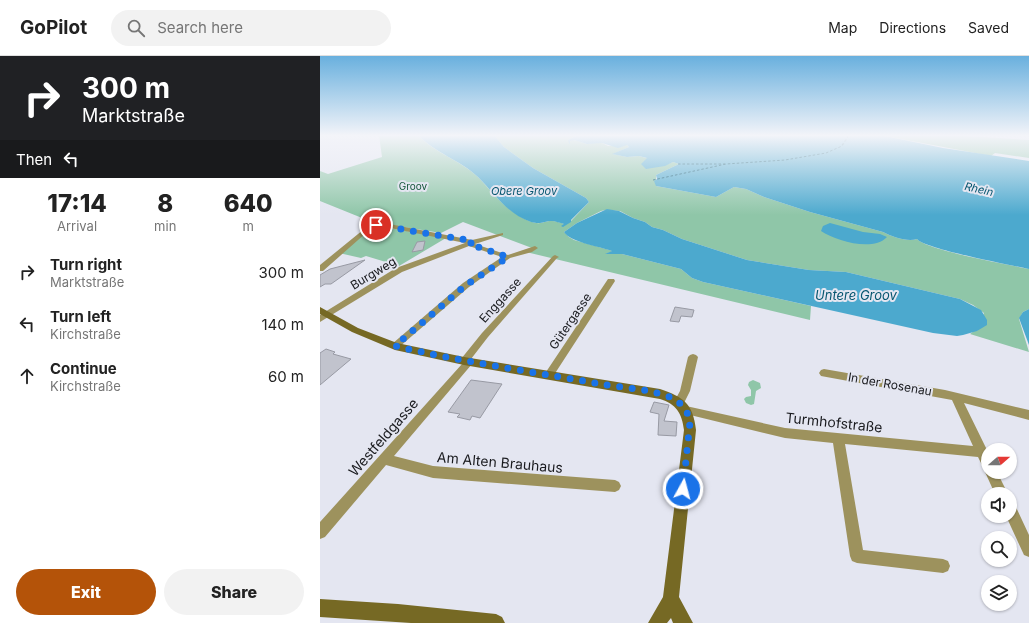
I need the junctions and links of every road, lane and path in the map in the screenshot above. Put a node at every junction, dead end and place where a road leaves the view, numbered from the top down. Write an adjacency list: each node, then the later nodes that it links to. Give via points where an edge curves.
1 (501, 234): 2 (street, Burgweg)
2 (471, 243): 4 (street); 6 (street, via 374,223); 8 (street, Burgweg, via 399,270)
3 (535, 248): 4 (street)
4 (508, 257): 9 (street, via 466,285)
5 (555, 257): 11 (street, Enggasse, via 485,335)
6 (320, 269)
7 (611, 281): 13 (street, Gütergasse)
8 (323, 315): 9 (main road)
9 (395, 346): 11 (main road)
10 (692, 357): 15 (street)
11 (467, 361): 13 (main road); 19 (street, Westfeldgasse)
12 (824, 373): 14 (street, In der Rosenau)
13 (549, 375): 15 (main road, via 660,394)
14 (956, 397): 16 (street, In der Rosenau); 18 (street)
15 (682, 406): 17 (street, Turmhofstraße, via 785,433); 25 (main road, via 689,416 690,430)
16 (1029, 415)
17 (838, 437): 18 (street, Turmhofstraße); 24 (street, via 857,556)
18 (981, 452)
19 (383, 459): 20 (street, Am Alten Brauhaus, via 433,472); 22 (street, Westfeldgasse)
20 (615, 486)
21 (1016, 523): 23 (street)
22 (320, 532)
23 (1029, 550)
24 (944, 566)
25 (671, 597): 28 (main road); 29 (main road)
26 (320, 608): 27 (main road)
27 (496, 623)
28 (657, 623)
29 (684, 623)

